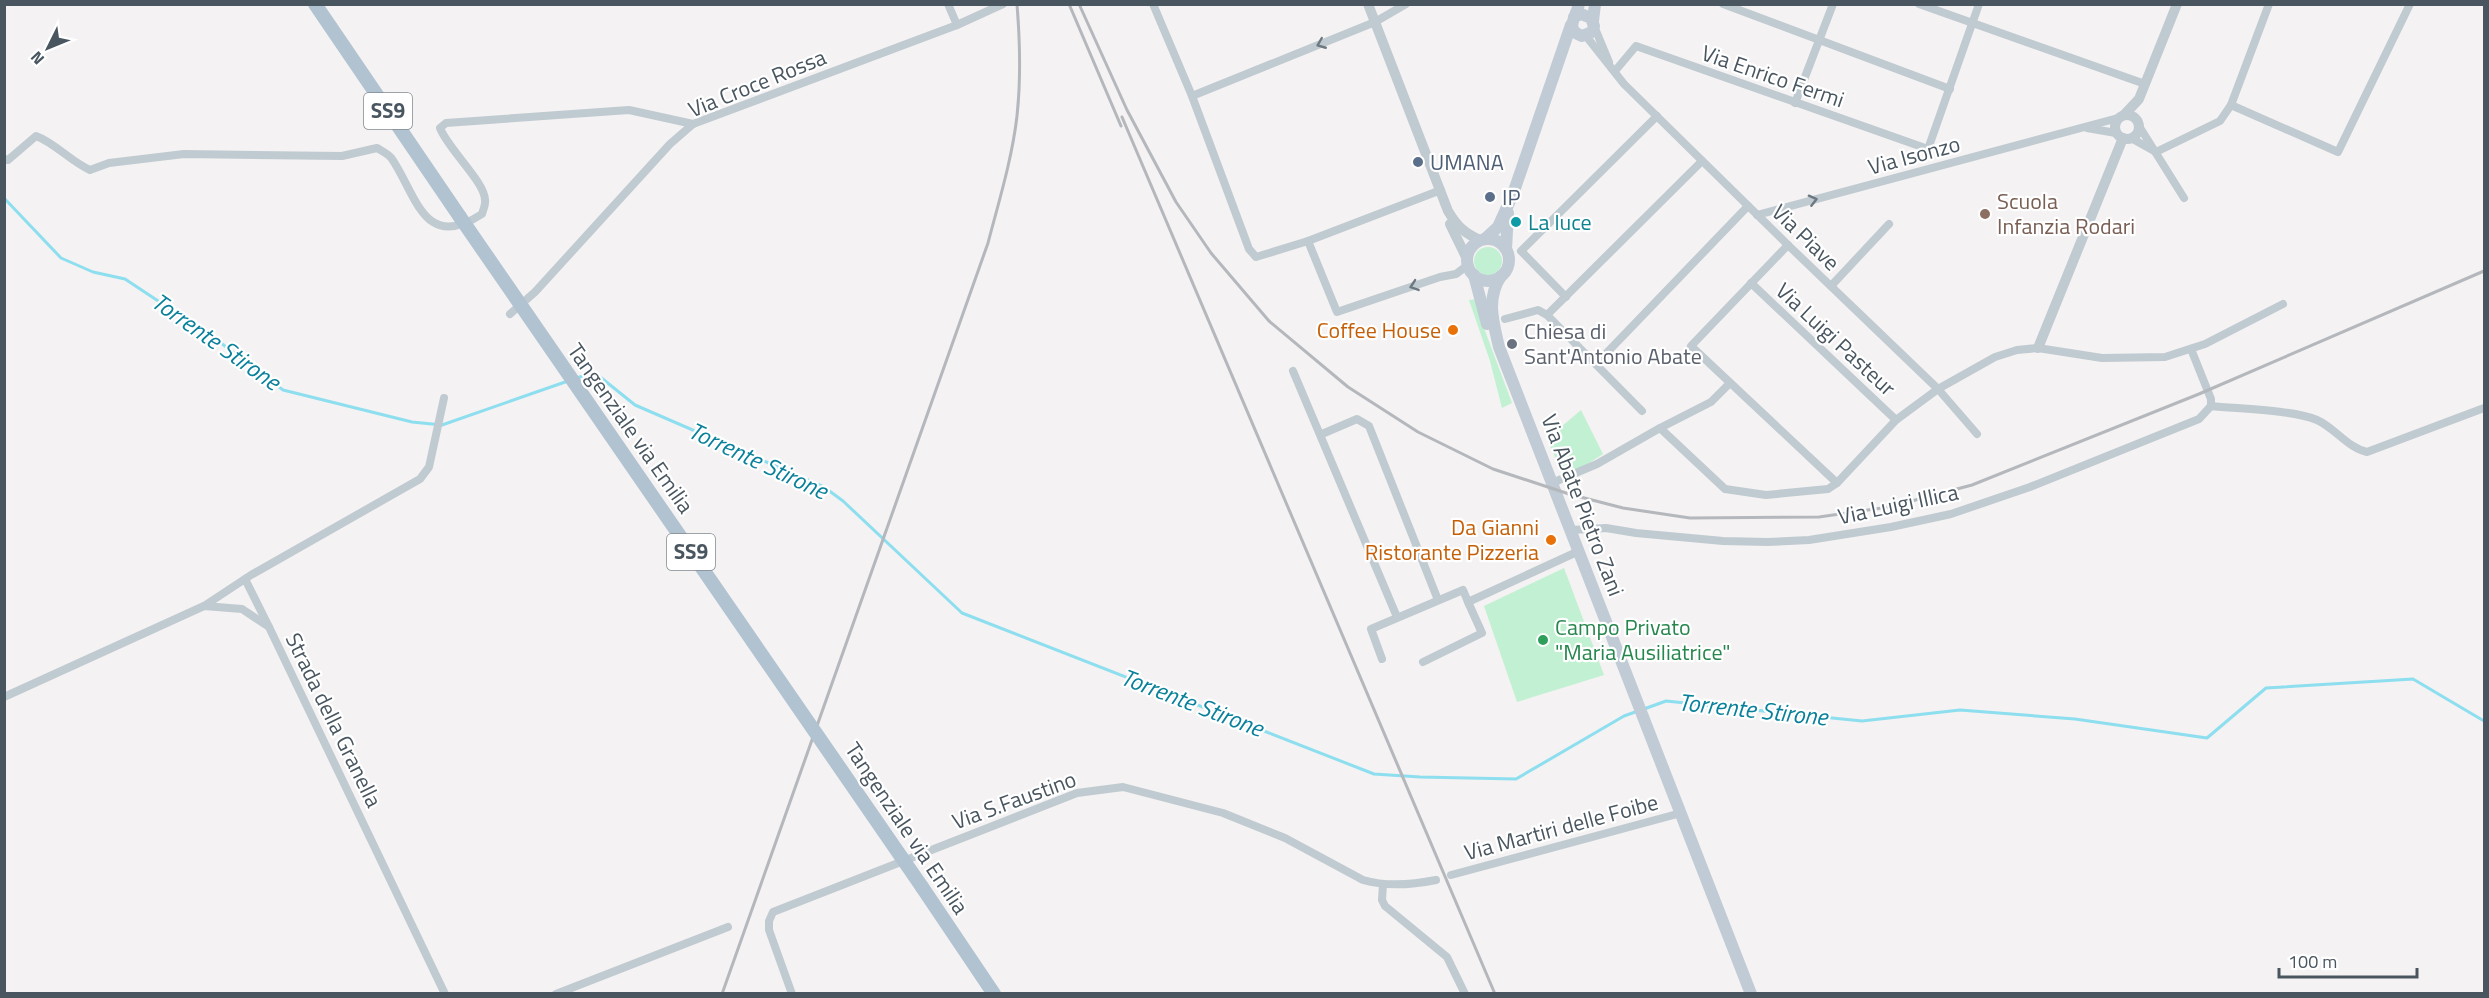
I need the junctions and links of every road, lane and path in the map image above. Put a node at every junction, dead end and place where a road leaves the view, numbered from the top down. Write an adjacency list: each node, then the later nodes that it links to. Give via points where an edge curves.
1 (315, 4): 95 (main road, Tangenziale via Emilia / SS9, bridge)
2 (948, 4): 19 (street)
3 (1003, 4): 19 (street, Via Croce Rossa)
4 (1153, 4): 26 (street)
5 (1368, 4): 17 (street, Via Abate Pietro Zani)
6 (1406, 4): 17 (street)
7 (1580, 4): 16 (main road)
8 (1595, 4): 20 (main road)
9 (1723, 4): 21 (street)
10 (1833, 4): 21 (street)
11 (1919, 4): 18 (street)
12 (1979, 4): 18 (street)
13 (2269, 4): 29 (street)
14 (2410, 4): 29 (street, via 2338,152)
15 (2174, 5): 24 (street)
16 (1573, 21): 20 (main road, via 1573,32); 20 (main road, via 1585,14); 22 (main road)
17 (1375, 22): 26 (street, one-way to 26); 39 (street, Via Abate Pietro Zani)
18 (1972, 24): 24 (street); 25 (street)
19 (957, 26): 32 (street, Via Croce Rossa)
20 (1589, 30): 22 (main road); 23 (street, Via Piave)
21 (1820, 39): 25 (street); 28 (street)
22 (1561, 58): 40 (main road)
23 (1612, 68): 28 (street, Via Enrico Fermi, via 1636,46); 30 (street, Via Piave)
24 (2145, 84): 27 (street)
25 (1950, 89): 28 (street, Via Enrico Fermi, via 1928,149)
26 (1192, 96): 47 (street, via 1249,249 1256,257)
27 (2139, 99): 31 (street); 33 (street)
28 (1795, 103)
29 (2231, 105): 36 (street, via 2220,121)
30 (1656, 116): 38 (street, Via Piave); 54 (street, via 1521,251)
31 (2121, 116): 33 (street, via 2132,116); 34 (street, Via Isonzo); 35 (street, via 2115,122)
32 (693, 124): 37 (street, via 628,110 446,123 440,128 444,139 486,200 482,214 451,228 434,224 415,204 391,157 377,148 342,156 183,154 109,163 90,170 36,136 8,160); 56 (street, Via Croce Rossa)
33 (2138, 124): 35 (street, via 2138,131); 36 (street)
34 (2080, 127): 35 (street, Via Isonzo); 44 (street, Via Isonzo, one-way to 34)
35 (2123, 137): 36 (street, Via Isonzo); 60 (street)
36 (2156, 152): 41 (street)
37 (4, 159)
38 (1702, 161): 42 (street, Via Piave); 54 (street)
39 (1441, 190): 43 (street, Via Abate Pietro Zani); 47 (street)
40 (1513, 194): 46 (main road, via 1498,227); 49 (main road, via 1506,223)
41 (2184, 198)
42 (1748, 206): 44 (street, Via Piave); 62 (street)
43 (1448, 211): 46 (street, Via Abate Pietro Zani, via 1466,234); 50 (street, Via Abate Pietro Zani)
44 (1757, 215): 48 (street, Via Piave)
45 (1889, 224): 53 (street)
46 (1483, 239): 49 (main road, via 1497,241); 50 (main road, via 1470,248)
47 (1308, 241): 50 (street, one-way to 47, via 1337,312)
48 (1788, 245): 52 (street); 53 (street, Via Piave)
49 (1506, 249): 51 (main road, via 1508,266)
50 (1470, 267): 51 (main road, via 1488,280); 59 (main road, Via Abate Pietro Zani, via 1488,328)
51 (1501, 276): 59 (main road, Via Abate Pietro Zani, via 1494,287 1491,312)
52 (1751, 283): 64 (street, via 1690,346); 70 (street, Via Luigi Pasteur)
53 (1831, 286): 65 (street, Via Piave)
54 (1566, 297): 57 (street)
55 (2283, 304): 61 (street)
56 (510, 314)
57 (1547, 315): 58 (street, via 1538,310); 62 (street)
58 (1505, 319)
59 (1499, 347): 74 (main road, Via Abate Pietro Zani)
60 (2038, 348): 61 (street, via 2130,359 2165,357); 65 (street, via 1995,357)
61 (2191, 349): 67 (street)
62 (1596, 364): 69 (street)
63 (1293, 371): 72 (street)
64 (1730, 383): 71 (street, via 1711,402); 75 (street)
65 (1938, 389): 70 (street); 73 (street, Via Piave)
66 (444, 398): 78 (street, via 429,467 420,479)
67 (2211, 406): 68 (street, via 2318,420 2367,452); 76 (street, Via Luigi Illica, via 2199,419 2030,488 1951,514 1890,527 1809,540 1768,542 1606,528)
68 (2484, 408)
69 (1642, 411)
70 (1896, 420): 75 (street)
71 (1660, 428): 74 (street, via 1597,464); 75 (street, via 1725,489 1766,495 1828,489)
72 (1322, 434): 79 (street, via 1357,419 1369,426); 82 (street)
73 (1977, 434)
74 (1552, 483): 76 (main road, Via Abate Pietro Zani)
75 (1837, 483)
76 (1571, 530): 77 (main road, Via Abate Pietro Zani)
77 (1579, 551): 80 (street); 87 (main road, Via Abate Pietro Zani)
78 (245, 579): 81 (street); 83 (street)
79 (1438, 600): 80 (street, via 1463,590); 82 (street)
80 (1468, 602): 85 (street, via 1482,633)
81 (204, 606): 83 (street, Strada della Granella, via 242,609); 86 (street, Strada della Granella)
82 (1397, 616): 84 (street, via 1371,628)
83 (269, 627): 92 (street, Strada della Granella)
84 (1382, 659)
85 (1423, 662)
86 (4, 697)
87 (1681, 813): 88 (street, Via Martiri delle Foibe); 97 (main road, Via Abate Pietro Zani)
88 (1451, 875)
89 (1436, 880): 90 (street, via 1410,885)
90 (1383, 884): 94 (street, Via S.Faustino, via 1363,880 1285,838 1223,813 1123,787 1077,793 772,912 769,930); 96 (street, via 1385,906 1447,957)
91 (728, 927): 93 (street)
92 (445, 993)
93 (556, 993)
94 (792, 993)
95 (994, 993)
96 (1465, 993)
97 (1751, 993)

